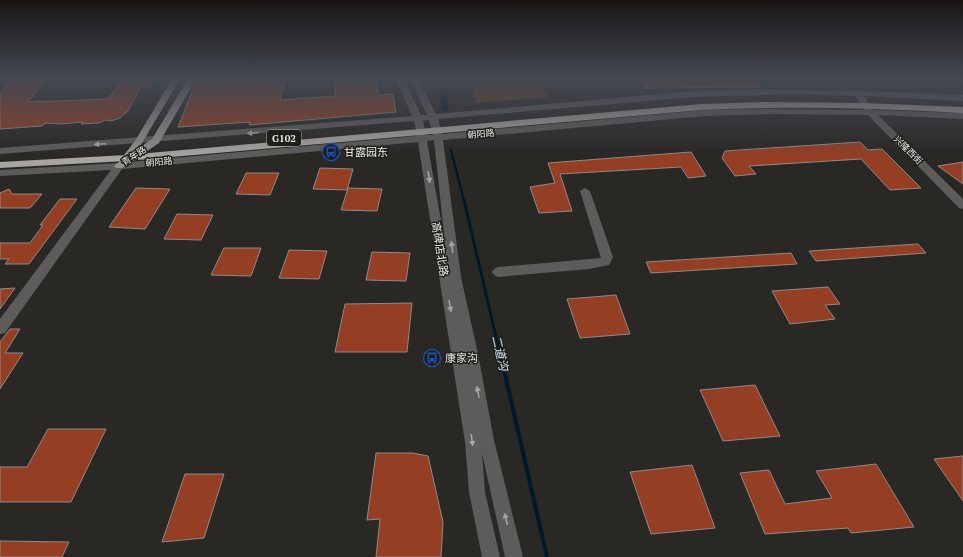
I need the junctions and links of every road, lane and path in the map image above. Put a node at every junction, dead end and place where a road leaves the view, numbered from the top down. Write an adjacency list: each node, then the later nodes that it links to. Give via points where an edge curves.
1 (162, 105): 15 (main road, 青年路)
2 (177, 105): 14 (main road, 青年路)
3 (411, 105): 13 (street, 高碑店北路)
4 (426, 105): 12 (street, 高碑店北路)
5 (611, 105): 12 (street, 朝阳路)
6 (756, 105): 12 (highway, 朝阳路 / G102)
7 (867, 105): 22 (street, 兴隆西街)
8 (885, 105): 11 (street, 朝阳路)
9 (901, 105): 10 (highway, 朝阳路 / G102)
10 (963, 110)
11 (963, 116)
12 (436, 128): 13 (street, 朝阳路); 13 (highway, 朝阳路 / G102); 25 (street, 高碑店北路, one-way to 12)
13 (420, 129): 14 (street, 朝阳路, one-way to 14); 15 (highway, 朝阳路 / G102); 17 (street, 朝阳路); 17 (highway, 朝阳路 / G102); 25 (street, 高碑店北路, one-way to 25)
14 (156, 141): 15 (main road, 青年路)
15 (141, 146): 16 (street, 朝阳路, one-way to 16); 17 (main road, 青年路)
16 (0, 151)
17 (128, 158): 18 (highway, 朝阳路 / G102); 19 (highway, 朝阳路 / G102); 20 (street, 朝阳路); 24 (street)
18 (0, 159)
19 (0, 165)
20 (0, 173)
21 (585, 191): 23 (street, via 607,257 604,262)
22 (963, 205)
23 (498, 272)
24 (0, 330)
25 (465, 357): 26 (street, one-way to 26, via 477,492); 27 (street, one-way to 25)
26 (491, 557)
27 (514, 557)

